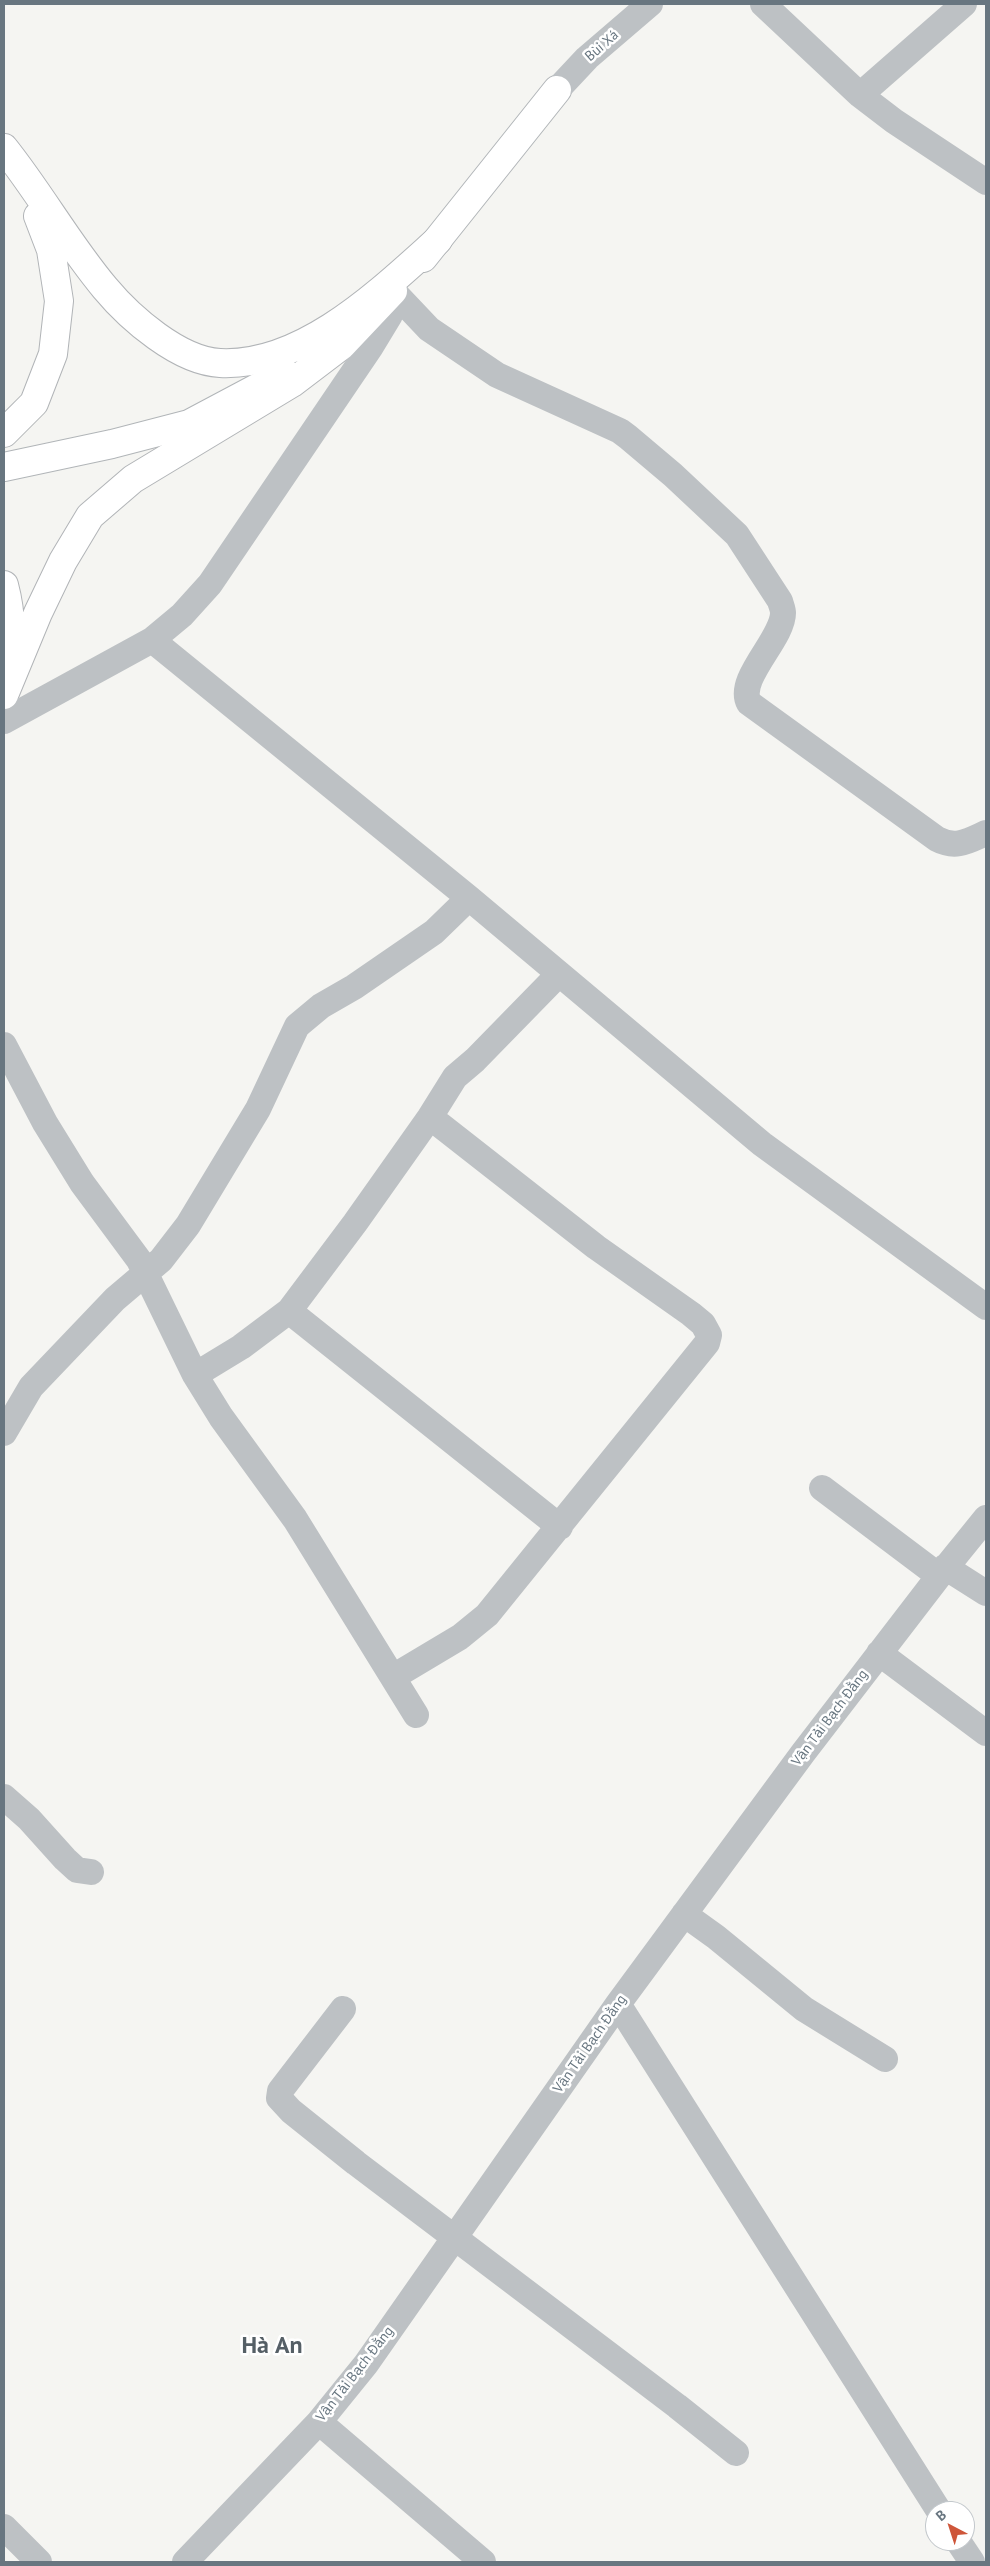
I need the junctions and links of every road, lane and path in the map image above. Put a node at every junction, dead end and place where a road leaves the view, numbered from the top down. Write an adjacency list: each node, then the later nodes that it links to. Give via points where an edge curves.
1 (650, 4): 4 (street, Bùi Xá, via 587,58)
2 (763, 4): 5 (street)
3 (964, 4): 5 (street)
4 (557, 90): 9 (main road)
5 (860, 95): 8 (street)
6 (4, 148): 9 (main road, via 27,176 69,242 131,317 159,338 192,355 218,363 251,362 290,350 346,317)
7 (4, 171): 11 (main road, via 18,185 38,216 51,250 59,301 54,354 34,403)
8 (986, 182)
9 (438, 240): 10 (main road)
10 (393, 291): 12 (main road, via 344,335 277,378 189,424); 14 (street, via 390,315 370,348 210,584 182,616); 16 (main road, via 342,346 292,383 133,479 90,516 42,604); 18 (street, via 429,329 497,375 620,431 737,535 780,602 783,613 777,632 748,688 749,704 937,839 947,844 961,844)
11 (4, 433)
12 (4, 467)
13 (4, 585): 15 (main road, via 10,609 8,650)
14 (152, 640): 17 (street); 19 (street)
15 (4, 659)
16 (4, 695)
17 (4, 721)
18 (986, 833)
19 (469, 898): 20 (street); 23 (street, via 434,932 321,1006 297,1026 258,1108 188,1225 161,1260)
20 (559, 974): 22 (street, via 475,1060 454,1077); 24 (street, via 762,1144)
21 (4, 1045): 23 (street, via 49,1131)
22 (430, 1117): 25 (street); 30 (street, via 596,1247 692,1314 703,1324 708,1335 707,1343)
23 (146, 1272): 26 (street); 27 (street, via 115,1299 31,1387)
24 (986, 1306)
25 (288, 1311): 26 (street, via 241,1347); 30 (street)
26 (195, 1374): 34 (street, via 221,1417 296,1519)
27 (4, 1433)
28 (822, 1488): 31 (street)
29 (986, 1518): 31 (street, Vận Tải Bạch Đằng)
30 (560, 1527): 34 (street, via 487,1614 460,1637)
31 (942, 1571): 32 (street); 33 (street, Vận Tải Bạch Đằng)
32 (986, 1593)
33 (879, 1653): 36 (street); 39 (street, Vận Tải Bạch Đằng)
34 (393, 1677): 35 (street)
35 (416, 1714)
36 (986, 1732)
37 (4, 1797): 38 (street, via 77,1870)
38 (91, 1872)
39 (684, 1914): 40 (street, Vận Tải Bạch Đằng); 42 (street, via 804,2009)
40 (618, 2004): 43 (street, Vận Tải Bạch Đằng); 46 (street)
41 (343, 2009): 43 (street, via 280,2091 279,2098 298,2117)
42 (885, 2059)
43 (456, 2237): 44 (street, Vận Tải Bạch Đằng, via 366,2364); 45 (street)
44 (319, 2422): 50 (street, Vận Tải Bạch Đằng); 51 (street)
45 (736, 2454)
46 (933, 2501)
47 (4, 2527): 49 (street)
48 (965, 2551): 52 (street)
49 (39, 2562)
50 (185, 2562)
51 (483, 2562)
52 (972, 2562)

